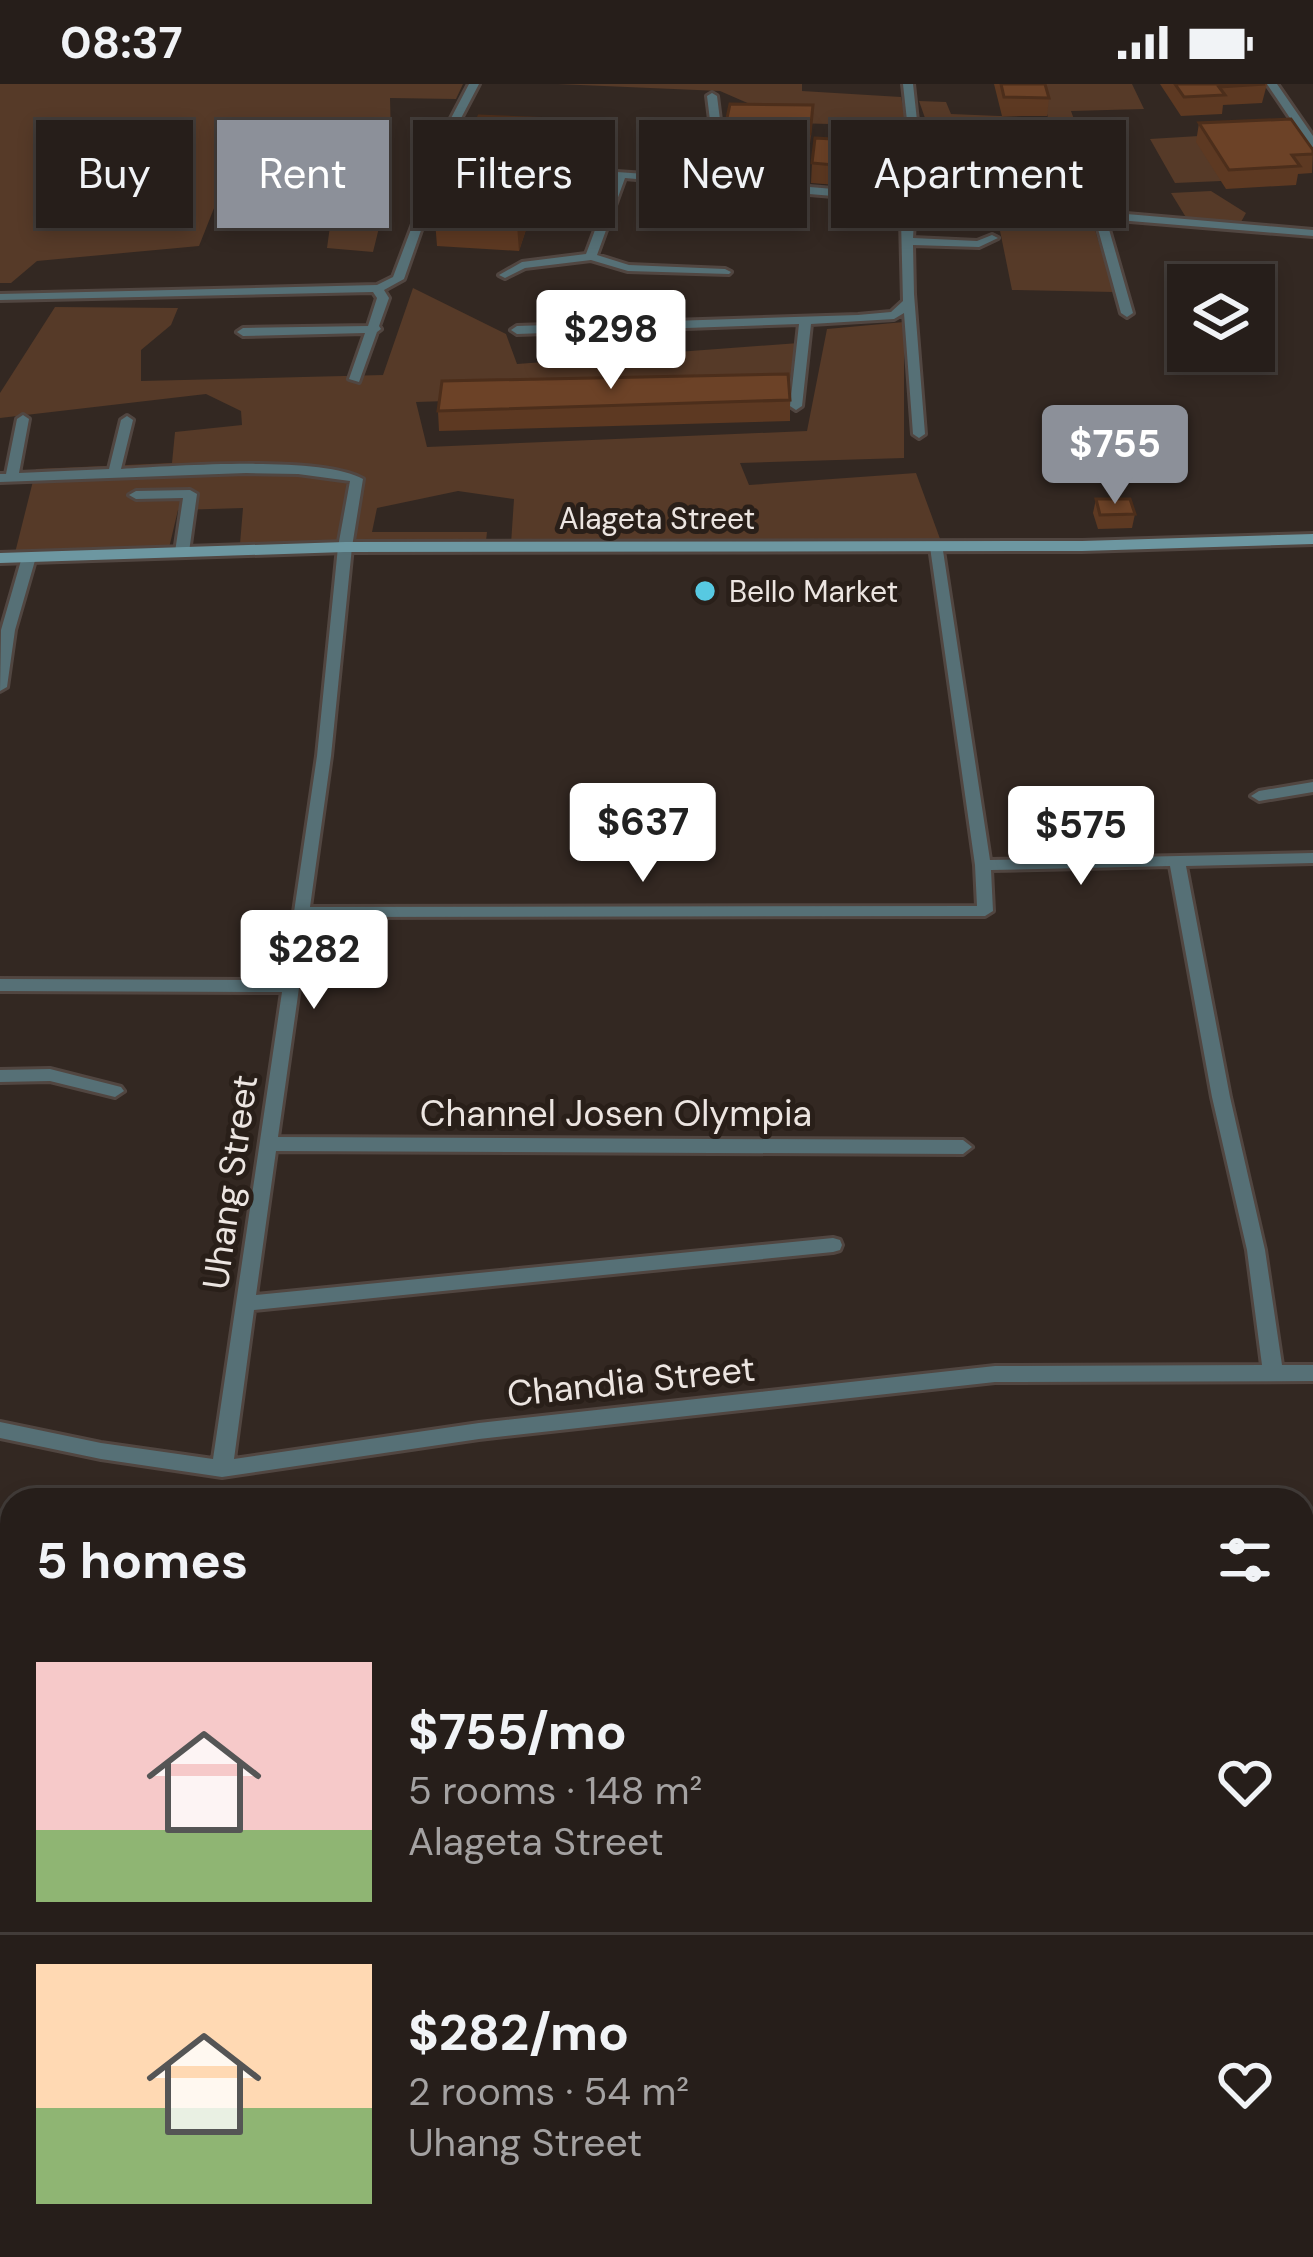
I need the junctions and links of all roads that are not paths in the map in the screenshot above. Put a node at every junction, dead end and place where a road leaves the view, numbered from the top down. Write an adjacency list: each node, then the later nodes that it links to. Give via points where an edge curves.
1 (474, 84): 20 (street, via 424,181 421,216 398,279)
2 (908, 84): 6 (street)
3 (1272, 84): 7 (street)
4 (712, 95): 5 (street)
5 (715, 120)
6 (912, 120)
7 (1313, 144)
8 (615, 174): 9 (street)
9 (621, 174): 10 (street); 17 (street)
10 (639, 175)
11 (1126, 219): 14 (street)
12 (909, 228): 16 (street)
13 (1103, 228): 23 (street)
14 (1313, 232)
15 (992, 238): 16 (street)
16 (907, 241): 22 (street)
17 (591, 257): 18 (street, via 628,268); 19 (street, via 521,265)
18 (725, 272)
19 (505, 275)
20 (380, 288): 21 (street); 25 (street)
21 (0, 297)
22 (910, 302): 24 (street, via 887,317); 32 (street)
23 (1127, 313)
24 (805, 321): 26 (street); 29 (street)
25 (374, 329): 27 (street); 28 (street)
26 (517, 330)
27 (243, 332)
28 (355, 379)
29 (796, 406)
30 (23, 419): 34 (street)
31 (127, 420): 33 (street)
32 (919, 434)
33 (114, 473): 34 (street); 37 (street, Uhang Street, via 353,475)
34 (6, 478)
35 (136, 495): 39 (street, via 190,494)
36 (1313, 539): 38 (main road, Alageta Street)
37 (345, 547): 38 (main road, Alageta Street); 39 (main road, Alageta Street); 48 (street, Uhang Street)
38 (938, 547): 47 (street)
39 (182, 551): 40 (main road, Alageta Street)
40 (29, 557): 41 (main road, Alageta Street); 42 (street)
41 (0, 558)
42 (0, 687)
43 (1313, 787): 44 (street)
44 (1258, 796)
45 (1313, 858): 46 (street)
46 (1178, 860): 47 (street); 57 (street)
47 (983, 865): 48 (street, via 985,911)
48 (302, 912): 50 (street, Uhang Street)
49 (0, 986): 50 (street)
50 (291, 986): 53 (street, Uhang Street)
51 (0, 1076): 52 (street, via 50,1075)
52 (116, 1091)
53 (268, 1144): 54 (street, Channel Josen Olympia); 56 (street, Uhang Street)
54 (963, 1147)
55 (833, 1245): 56 (street)
56 (246, 1303): 60 (street, Uhang Street)
57 (1273, 1371): 58 (street, Chandia Street); 60 (street, Chandia Street, via 995,1374 479,1431)
58 (1313, 1373)
59 (0, 1430): 60 (street, Chandia Street)
60 (222, 1469)

